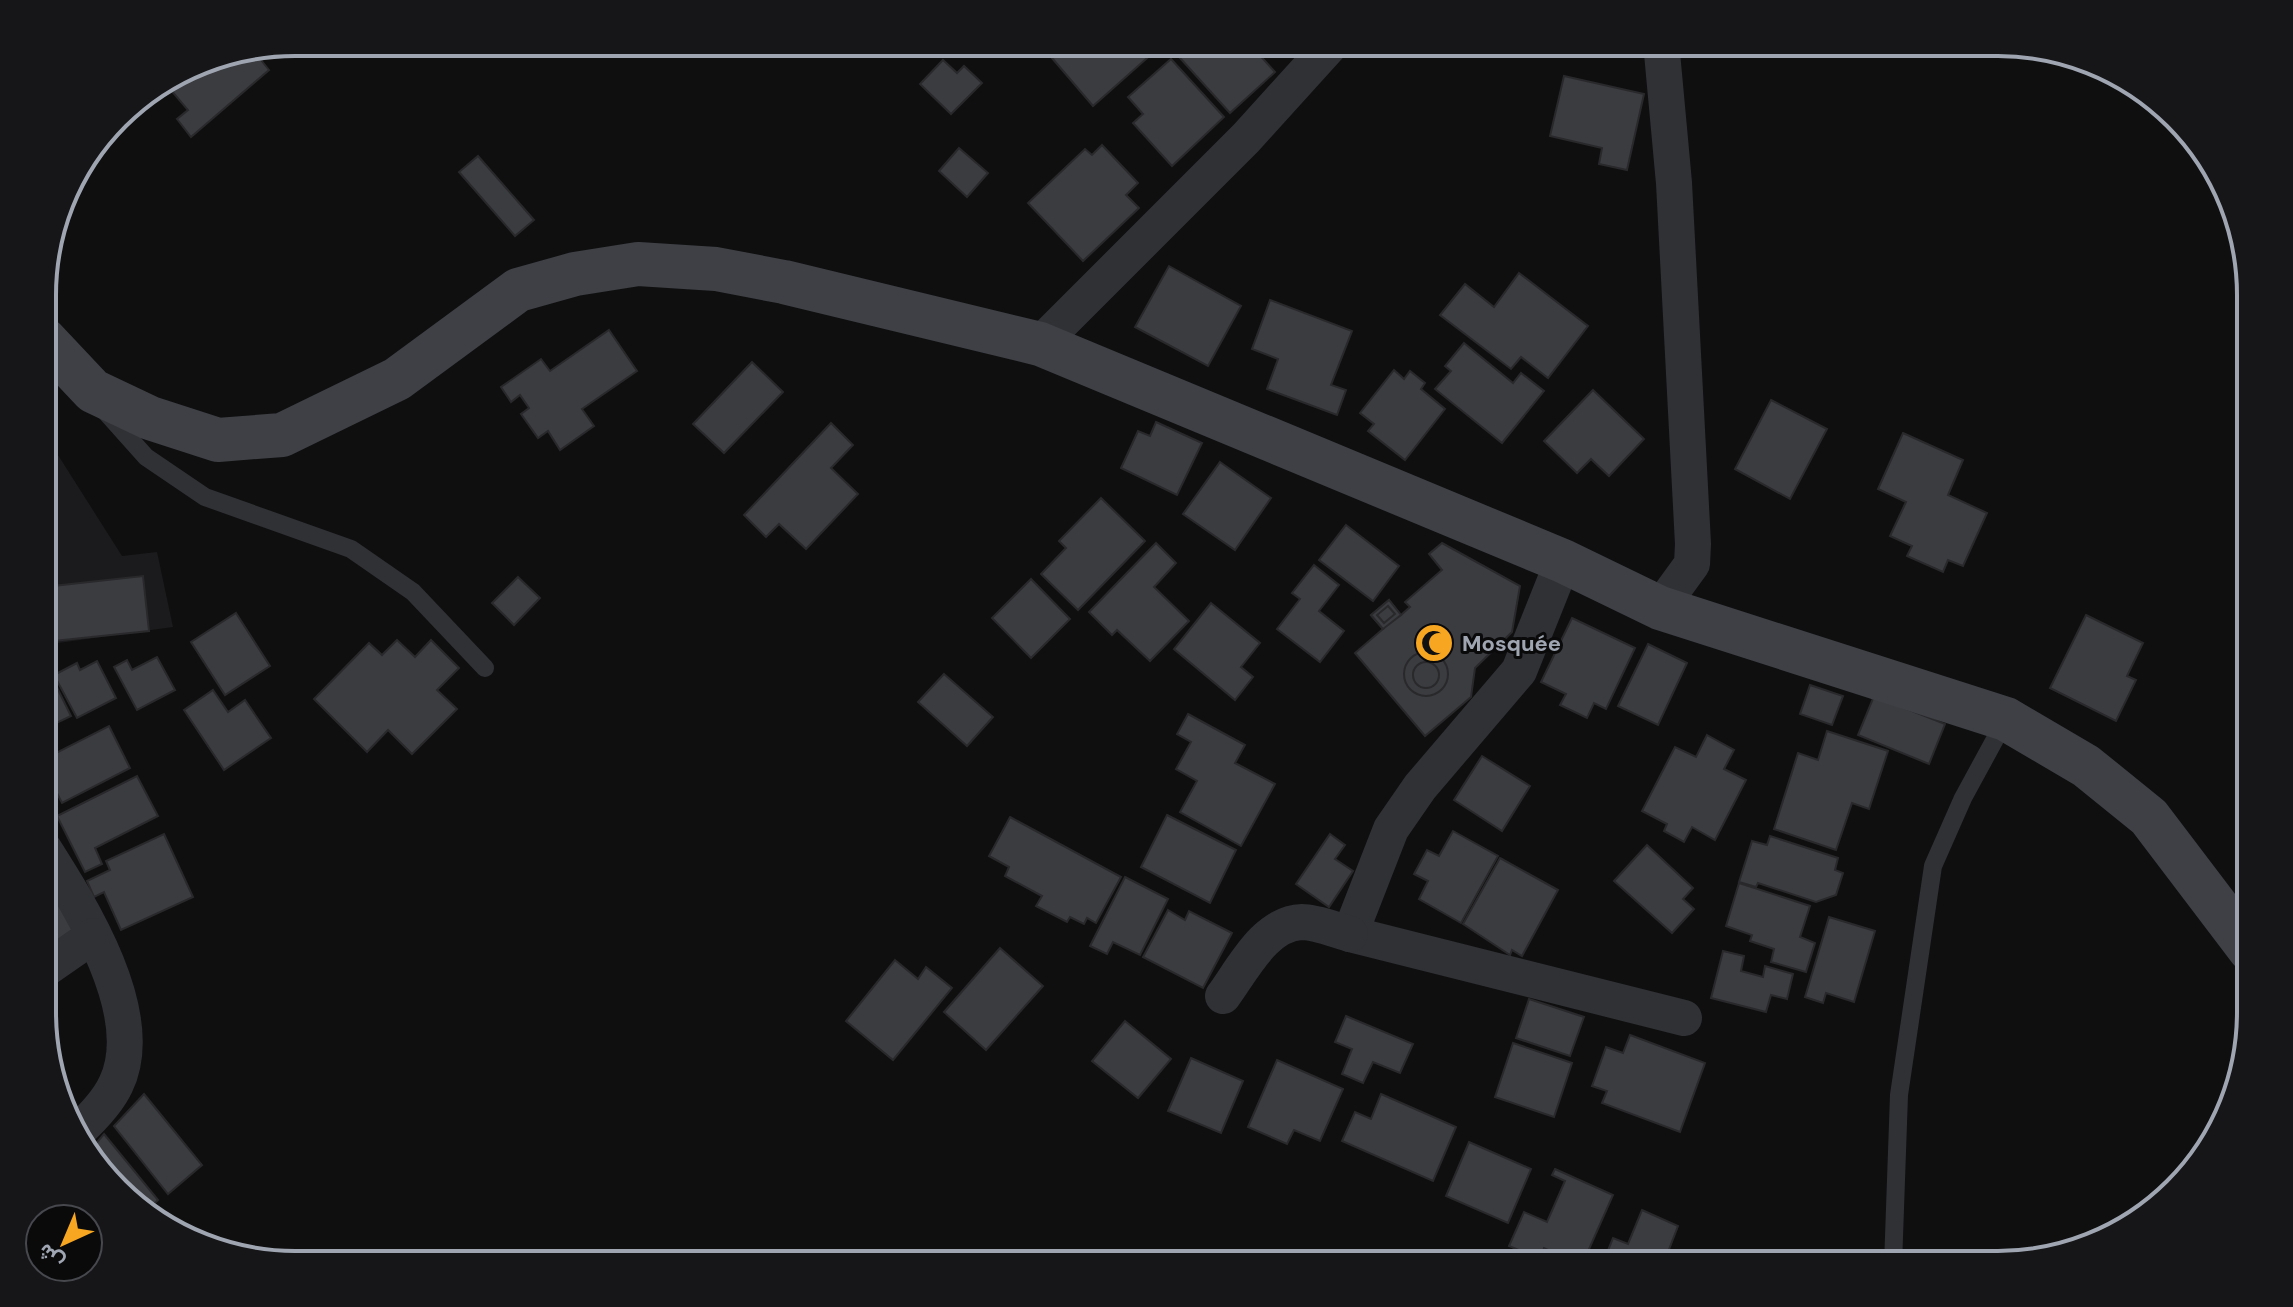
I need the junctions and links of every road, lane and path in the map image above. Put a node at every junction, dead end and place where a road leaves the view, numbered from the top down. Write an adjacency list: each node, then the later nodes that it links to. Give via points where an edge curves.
1 (1320, 56): 3 (street)
2 (1662, 56): 7 (street, via 1693,544 1692,564)
3 (1040, 344): 5 (main road, via 784,282 716,269 638,264 518,290 397,379 282,435 218,440 150,418); 6 (main road)
4 (56, 352): 5 (main road)
5 (93, 391): 8 (lane, via 146,457 205,497 351,549 413,592)
6 (1563, 561): 7 (main road); 12 (street, via 1519,671 1391,829)
7 (1660, 608): 9 (main road)
8 (485, 668)
9 (2006, 719): 11 (main road, via 2086,766 2149,817); 18 (lane, via 1933,866 1899,1095)
10 (56, 870): 13 (street)
11 (2236, 932)
12 (1350, 934): 15 (street, via 1305,922 1284,924 1268,936); 16 (street)
13 (93, 936): 14 (street); 17 (street, via 124,1024 125,1056 116,1085)
14 (56, 962)
15 (1223, 996)
16 (1684, 1018)
17 (84, 1123)
18 (1894, 1250)

